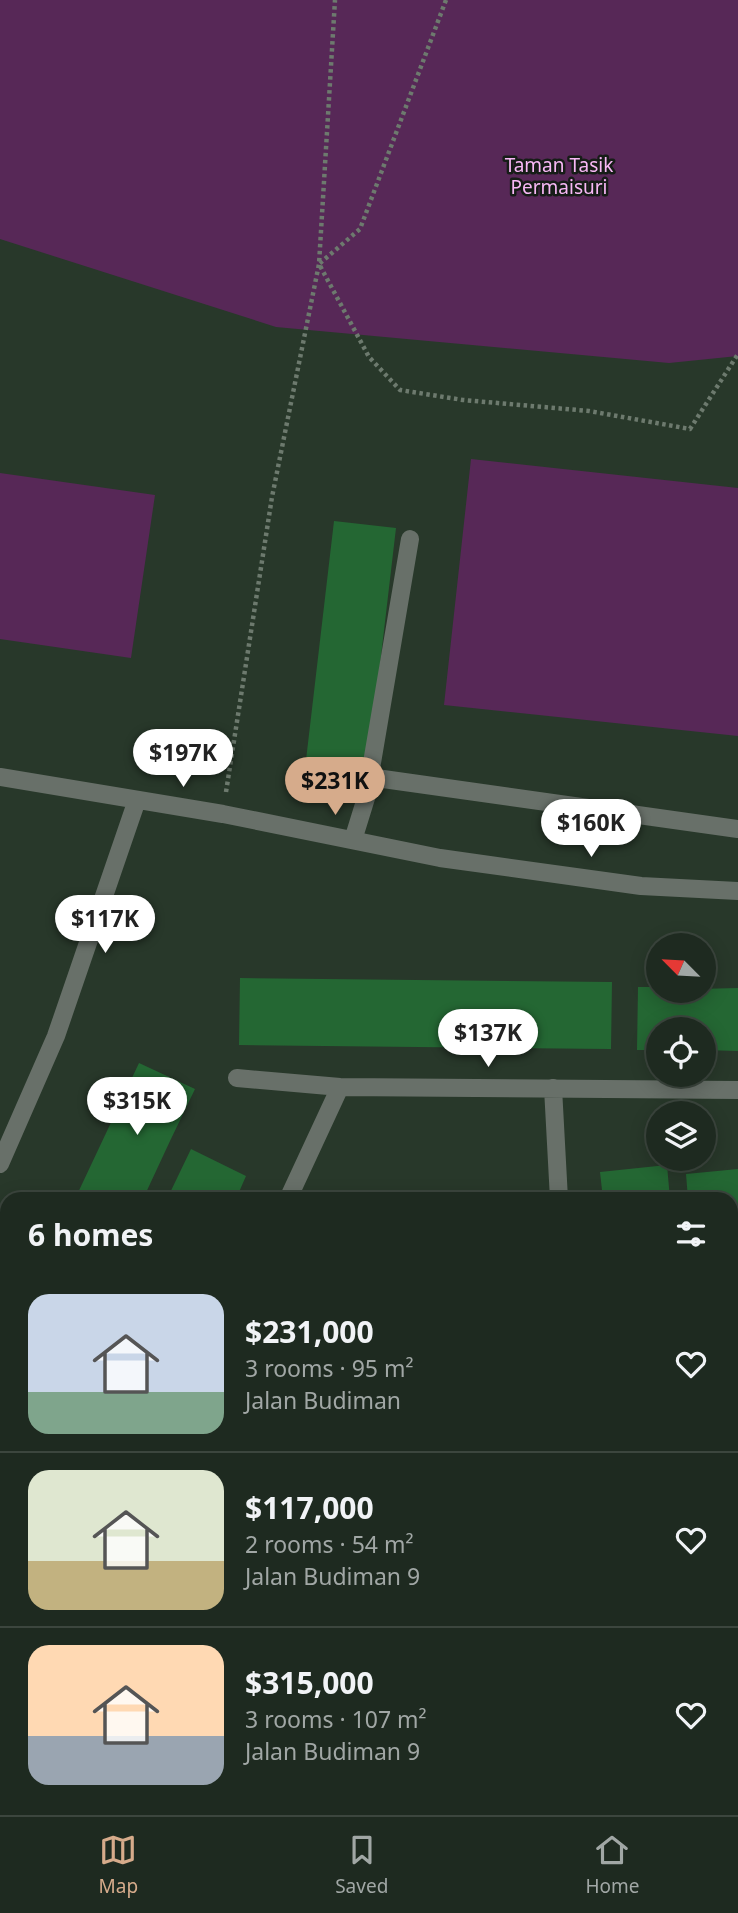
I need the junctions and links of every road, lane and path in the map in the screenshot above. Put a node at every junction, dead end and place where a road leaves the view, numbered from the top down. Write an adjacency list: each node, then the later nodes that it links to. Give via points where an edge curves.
1 (335, 0): 3 (path)
2 (446, 0): 3 (path, via 360,229)
3 (319, 264): 4 (path, via 369,357 400,390 589,411 690,429); 9 (path, via 272,498)
4 (738, 354)
5 (410, 539): 7 (street)
6 (0, 777): 8 (street)
7 (369, 777): 10 (street); 11 (street)
8 (138, 800): 9 (street); 17 (street, via 56,1036)
9 (223, 814): 11 (street)
10 (738, 829)
11 (353, 840): 12 (street, via 440,858 628,884)
12 (738, 891)
13 (237, 1078): 14 (street)
14 (341, 1087): 15 (street); 18 (street)
15 (553, 1088): 16 (street); 19 (street)
16 (738, 1090)
17 (0, 1164)
18 (291, 1192)
19 (559, 1192)

